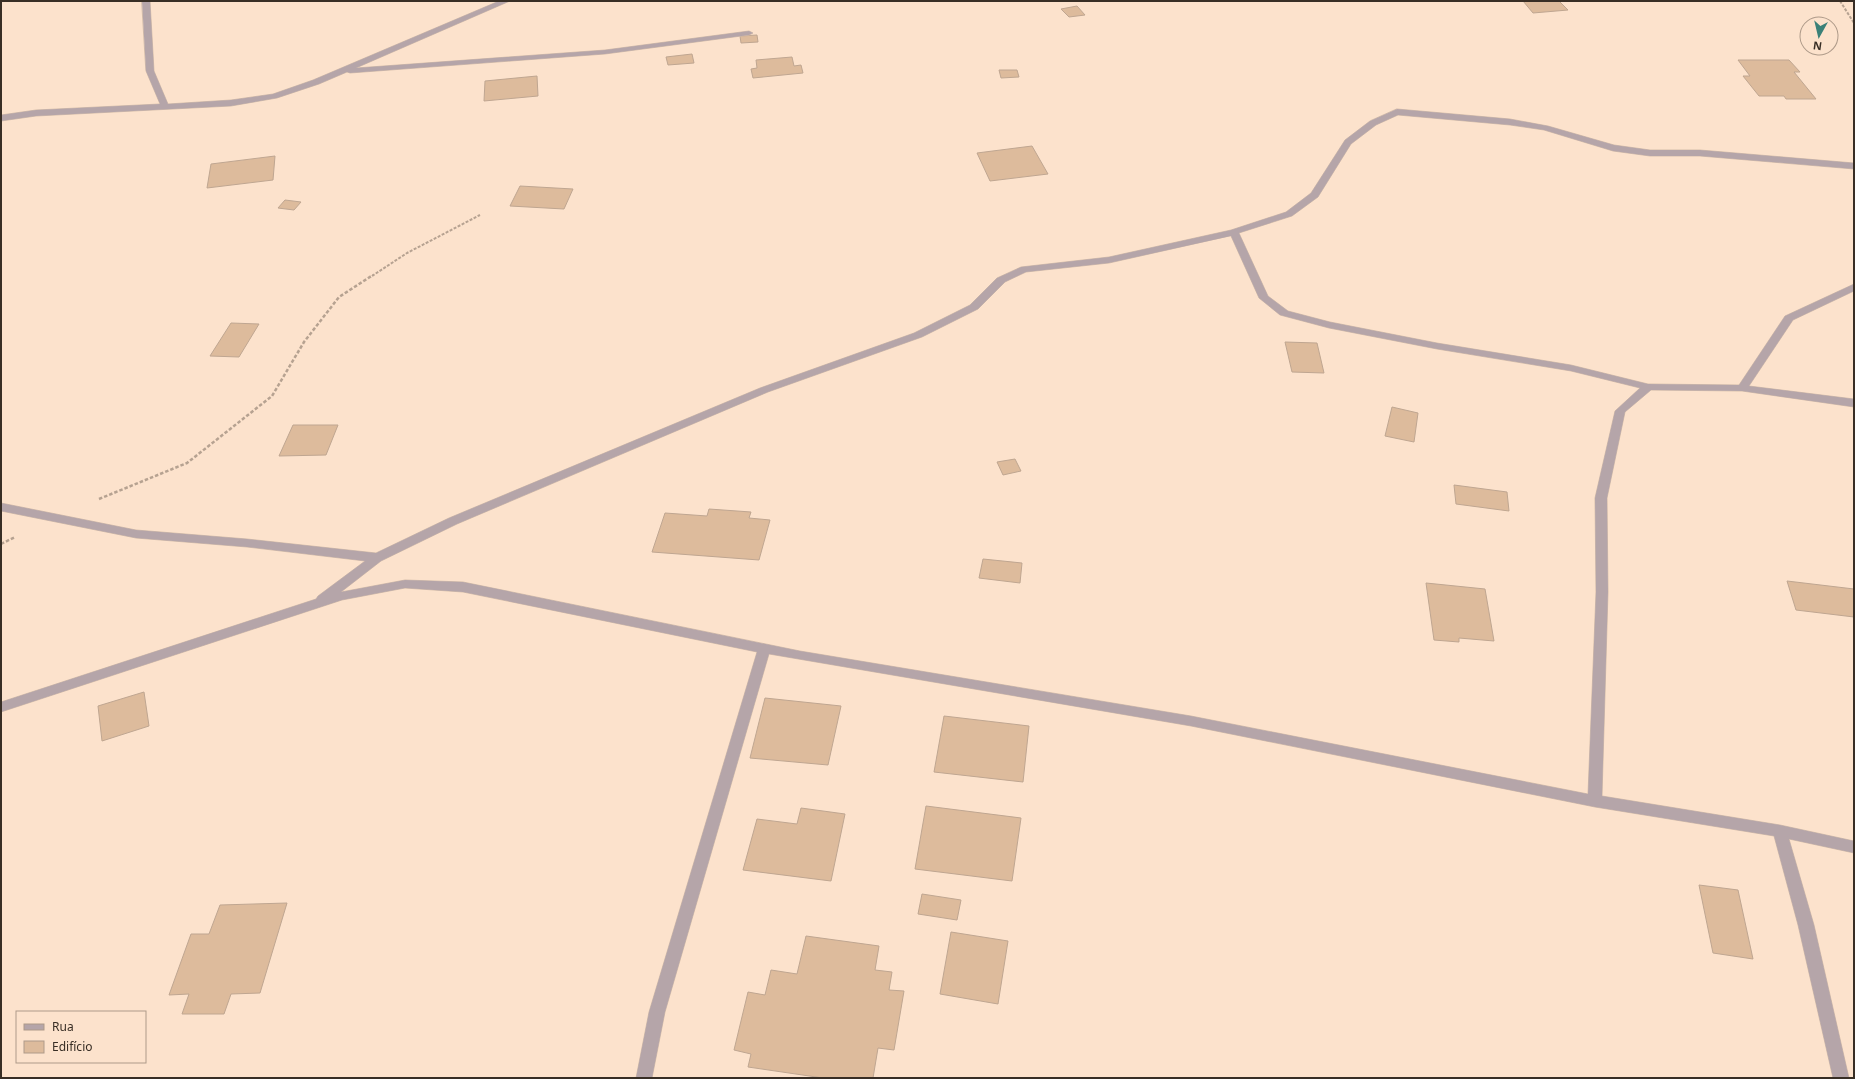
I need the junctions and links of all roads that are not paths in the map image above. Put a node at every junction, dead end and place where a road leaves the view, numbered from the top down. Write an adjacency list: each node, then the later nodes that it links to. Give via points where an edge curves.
1 (146, 1): 5 (street, via 150,71)
2 (506, 1): 4 (street)
3 (749, 33): 4 (street, via 605,52)
4 (339, 72): 5 (street, via 274,96 231,103)
5 (165, 107): 6 (street, via 36,113)
6 (1, 118)
7 (1854, 166): 8 (street, via 1700,153 1650,153 1613,148 1545,128 1510,122 1398,112 1373,123 1348,142 1315,195 1289,214)
8 (1234, 232): 10 (street, via 1264,298 1284,313 1329,325 1437,346 1571,368); 14 (street, via 1109,260 1024,270 1001,280 974,307 918,335 764,390 453,521)
9 (1854, 287): 11 (street, via 1789,318)
10 (1648, 387): 11 (street); 18 (street, via 1620,411 1601,498 1602,592)
11 (1742, 388): 12 (street)
12 (1854, 403)
13 (1, 508): 14 (street, via 136,534 247,543)
14 (377, 558): 15 (street)
15 (313, 605): 16 (street, via 341,596 405,584 463,587); 17 (street)
16 (764, 649): 18 (street, via 1192,722); 21 (street, via 657,1012)
17 (1, 707)
18 (1595, 801): 19 (street)
19 (1780, 831): 20 (street); 22 (street, via 1806,925)
20 (1854, 847)
21 (644, 1078)
22 (1841, 1078)

